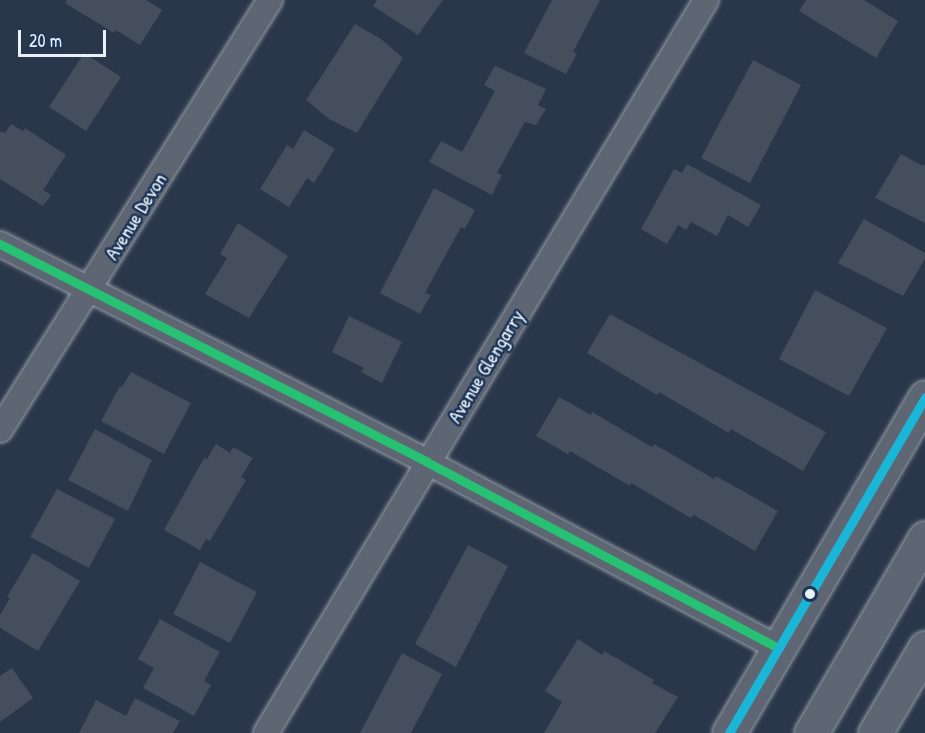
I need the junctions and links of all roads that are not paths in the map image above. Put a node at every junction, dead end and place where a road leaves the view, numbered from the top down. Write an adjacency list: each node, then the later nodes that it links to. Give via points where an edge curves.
1 (270, 0): 4 (street, Avenue Devon)
2 (706, 0): 7 (street, Avenue Glengarry)
3 (0, 244): 4 (street)
4 (89, 290): 6 (street, Avenue Devon); 7 (street)
5 (925, 397): 9 (main road)
6 (0, 430)
7 (427, 462): 9 (street); 11 (street, Avenue Glengarry)
8 (925, 538): 13 (main road)
9 (778, 648): 12 (main road)
10 (925, 648): 14 (main road)
11 (266, 733)
12 (729, 733)
13 (811, 733)
14 (875, 733)

